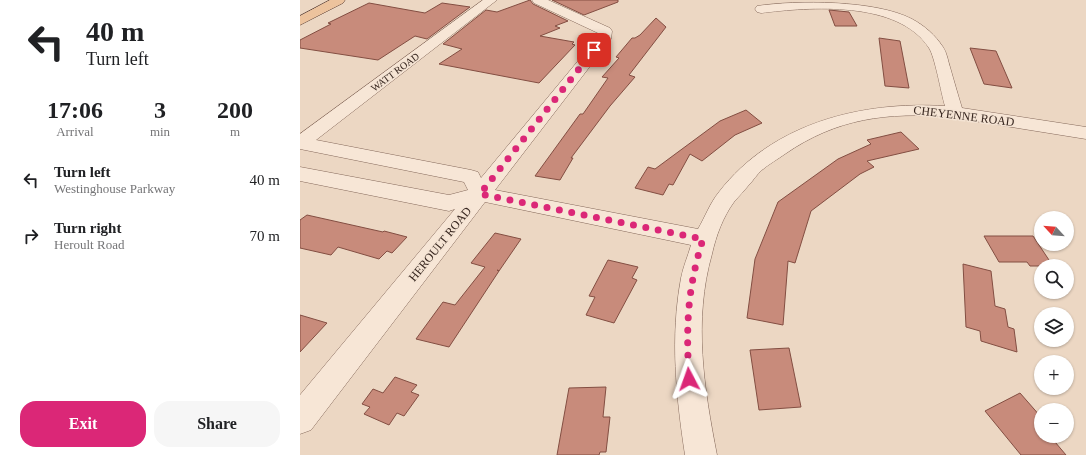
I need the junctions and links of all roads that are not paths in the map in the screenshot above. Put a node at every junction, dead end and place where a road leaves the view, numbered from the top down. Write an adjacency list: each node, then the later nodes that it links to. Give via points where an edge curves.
1 (339, 0): 5 (main road)
2 (490, 0): 8 (street, WATT ROAD)
3 (538, 0): 10 (street, HEROULT ROAD, via 605,31 604,38)
4 (761, 9): 6 (street, via 802,4 847,4 886,12 915,23 926,31 935,45)
5 (300, 21)
6 (955, 113): 7 (street, CHEYENNE ROAD); 11 (street, CHEYENNE ROAD, via 902,110 876,113 840,121 806,133 765,157 747,173 730,192)
7 (1086, 133)
8 (300, 143): 10 (street, via 471,177)
9 (300, 174): 10 (street, via 449,203)
10 (480, 194): 11 (street); 12 (street, HEROULT ROAD)
11 (703, 239): 13 (street, CHEYENNE ROAD, via 694,268 687,337 691,392)
12 (300, 419)
13 (701, 455)

